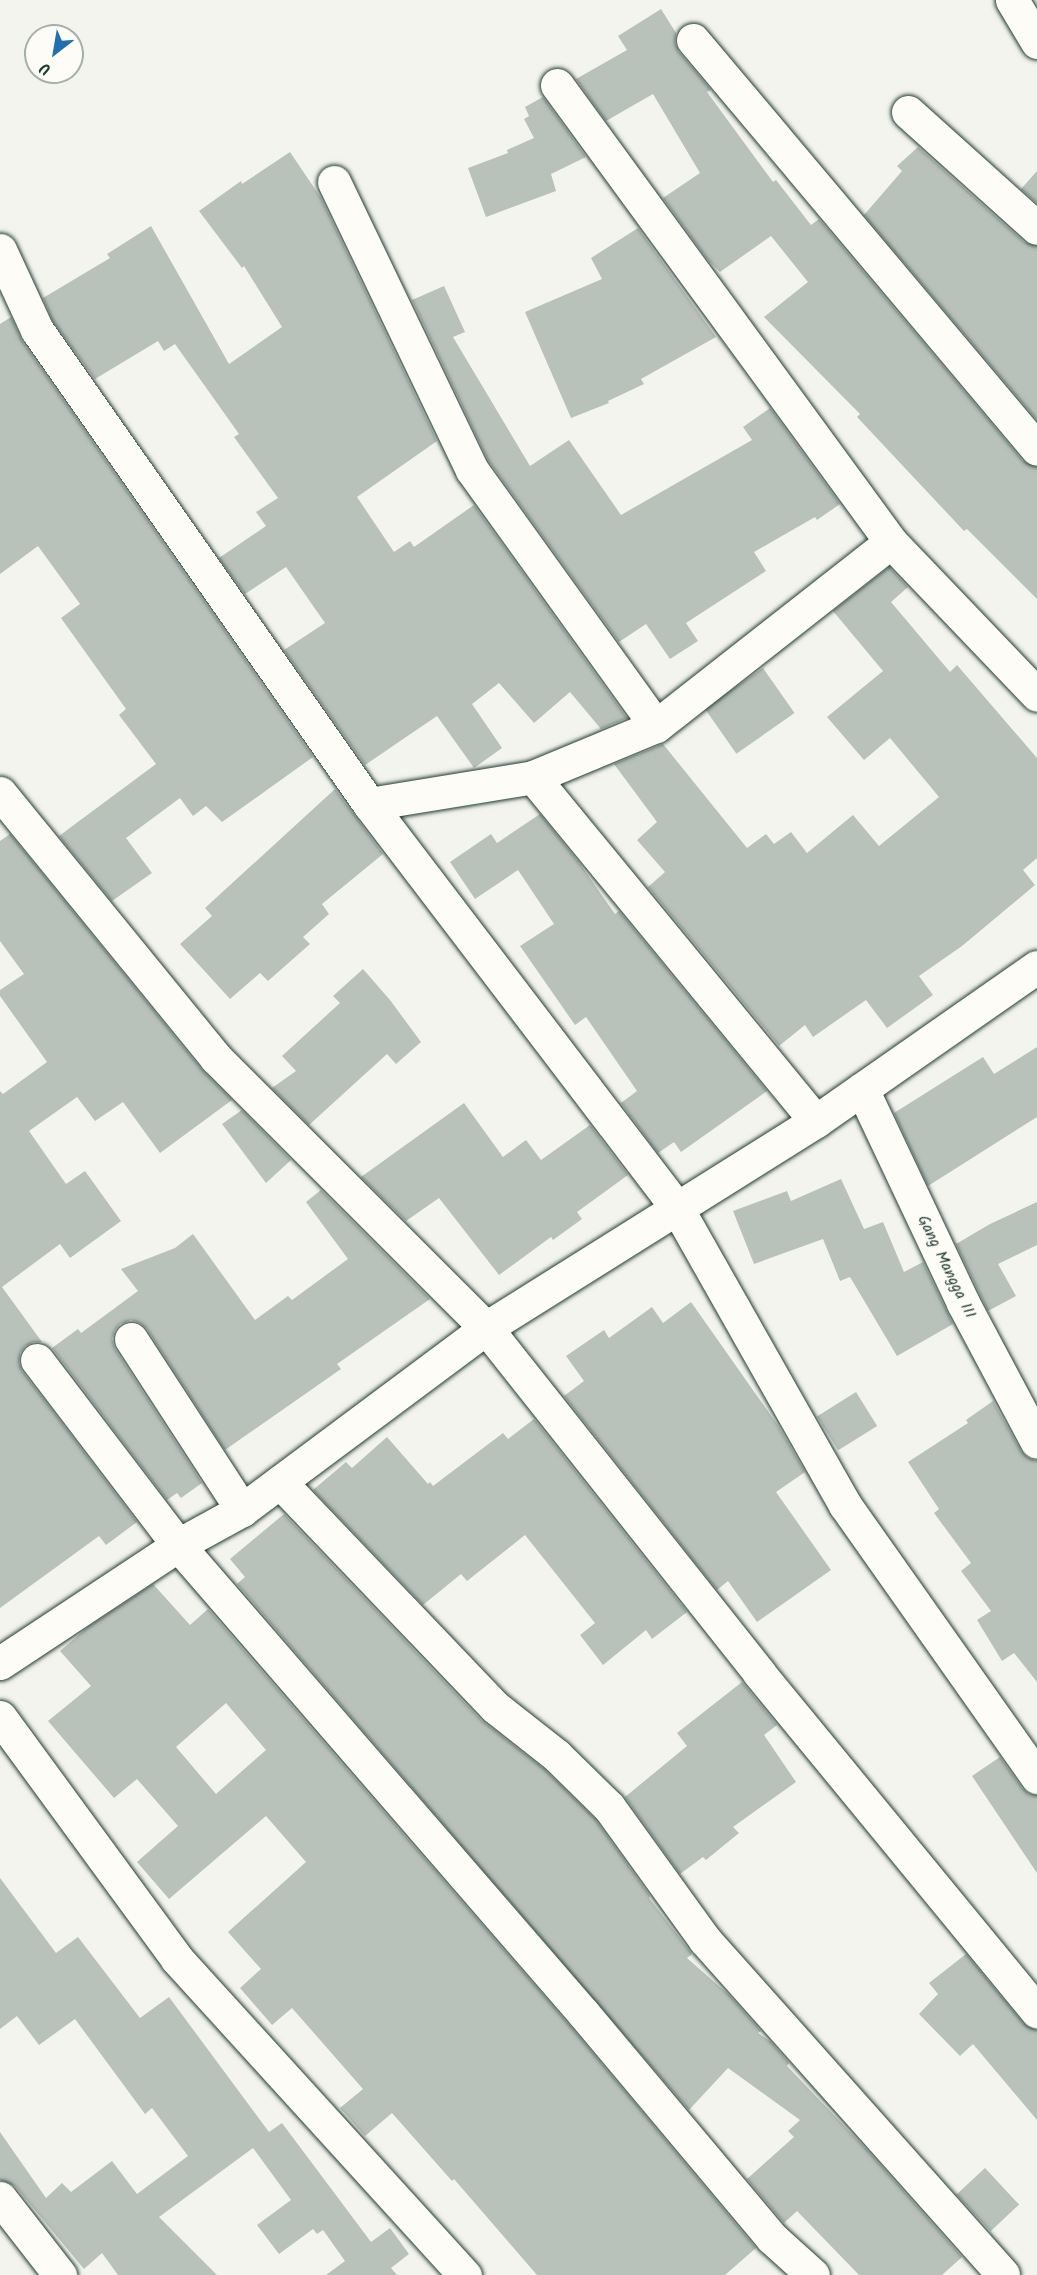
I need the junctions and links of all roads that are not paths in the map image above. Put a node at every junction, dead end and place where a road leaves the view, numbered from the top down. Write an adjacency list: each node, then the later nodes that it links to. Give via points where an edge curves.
1 (1012, 0): 3 (street)
2 (693, 40): 9 (street)
3 (1037, 42)
4 (557, 86): 10 (street)
5 (908, 112): 7 (street)
6 (334, 182): 12 (street, via 472,470)
7 (1037, 228)
8 (0, 250): 15 (street, via 37,330)
9 (1037, 449)
10 (891, 542): 11 (street); 12 (street)
11 (1037, 695)
12 (656, 726): 13 (street)
13 (533, 777): 15 (street); 18 (street)
14 (4, 804): 20 (street, via 216,1058)
15 (369, 804): 19 (street)
16 (1037, 967): 17 (street)
17 (862, 1089): 18 (street); 23 (street, Gang Mangga III, via 963,1304)
18 (816, 1121): 19 (street)
19 (677, 1208): 20 (street); 29 (street, via 845,1505)
20 (486, 1328): 24 (street); 30 (street, via 759,1673)
21 (131, 1339): 25 (street)
22 (37, 1360): 26 (street)
23 (1037, 1442)
24 (280, 1482): 25 (street); 35 (street, via 495,1707 556,1755 609,1807 705,1940)
25 (242, 1510): 26 (street)
26 (178, 1545): 27 (street); 34 (street, via 585,2014 772,2238)
27 (6, 1647)
28 (0, 1717): 33 (street, via 177,1959)
29 (1037, 1777)
30 (1037, 2011)
31 (0, 2198): 32 (street)
32 (60, 2275)
33 (465, 2275)
34 (813, 2275)
35 (1003, 2275)

